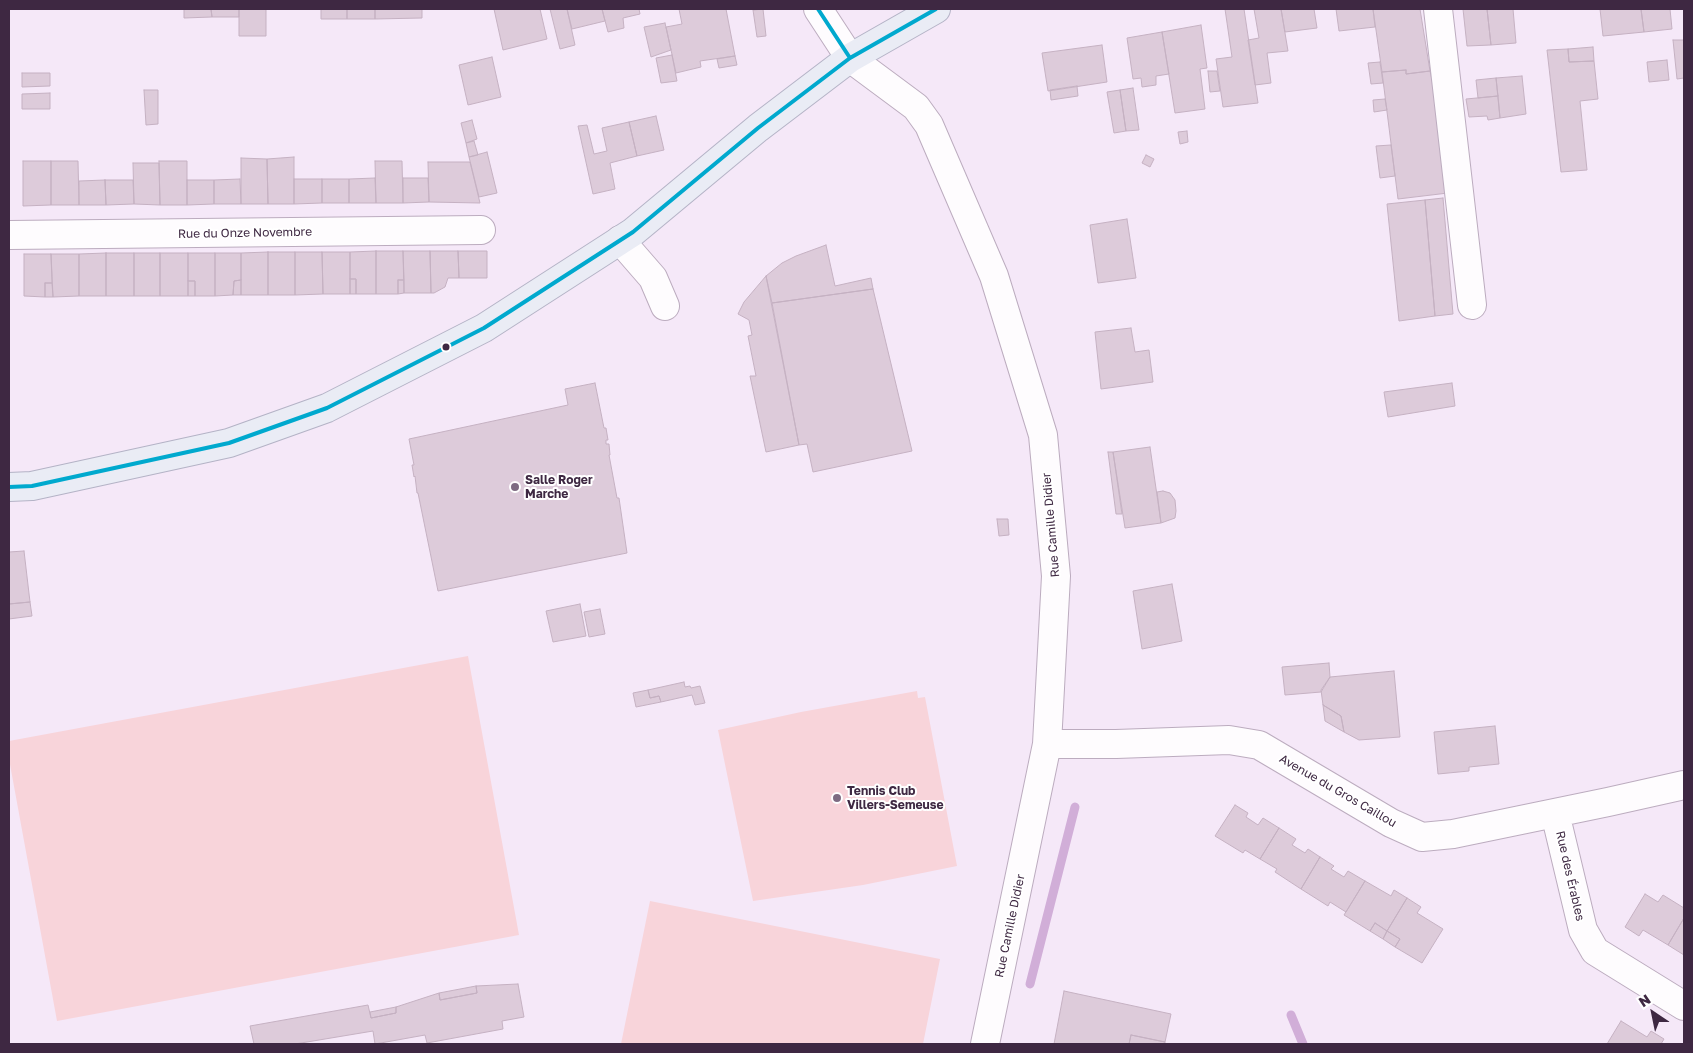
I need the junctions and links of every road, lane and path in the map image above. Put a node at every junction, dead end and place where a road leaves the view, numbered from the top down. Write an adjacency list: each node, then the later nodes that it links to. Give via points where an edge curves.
1 (818, 9): 4 (street)
2 (936, 9): 4 (main road)
3 (1438, 9): 8 (street)
4 (850, 58): 7 (main road); 11 (street, Rue Camille Didier, via 916,107 929,125 994,276 1043,435 1056,576)
5 (481, 230): 6 (street, Rue du Onze Novembre)
6 (9, 235)
7 (620, 240): 9 (street, via 653,278); 10 (main road, via 484,328 327,408 229,443 32,486)
8 (1472, 305)
9 (665, 306)
10 (9, 487)
11 (1047, 744): 13 (street, Avenue du Gros Caillou, via 1229,740 1259,745 1391,823 1422,837 1453,834); 15 (street, Rue Camille Didier)
12 (1684, 785): 13 (street, Avenue du Gros Caillou)
13 (1555, 813): 14 (street, Rue des Érables, via 1583,930 1596,951)
14 (1684, 1006)
15 (985, 1044)

